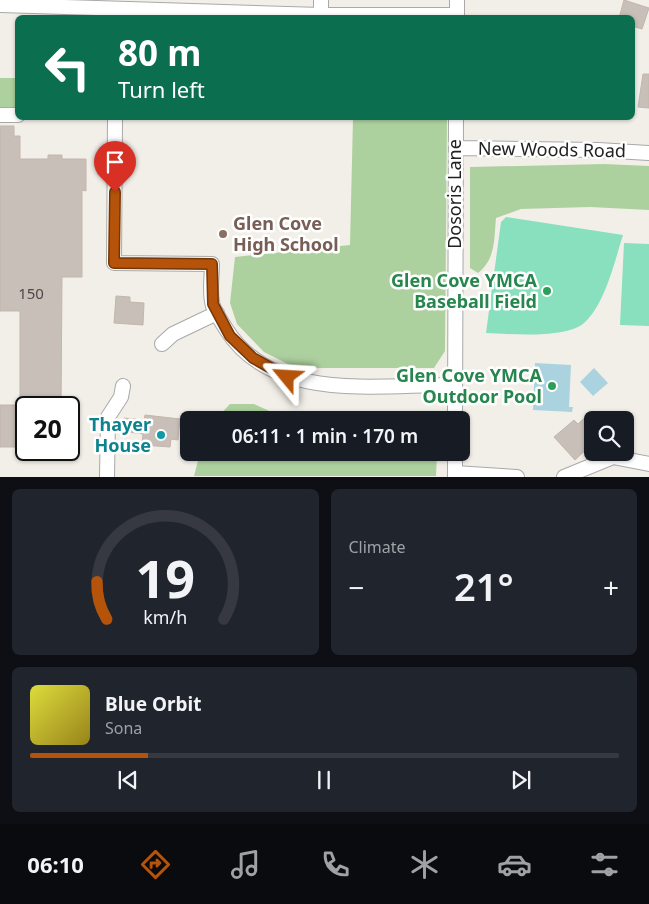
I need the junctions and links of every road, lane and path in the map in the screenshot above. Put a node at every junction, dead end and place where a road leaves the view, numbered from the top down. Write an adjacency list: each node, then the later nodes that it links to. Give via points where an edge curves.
1 (320, 0): 5 (street)
2 (457, 0): 6 (street)
3 (0, 4): 4 (street)
4 (119, 4): 5 (street)
5 (320, 15)
6 (457, 15)
7 (0, 115): 8 (street)
8 (15, 115)
9 (115, 120): 13 (street, via 114,263 212,264 213,304)
10 (456, 120): 11 (street, Dosoris Lane)
11 (456, 148): 12 (street, New Woods Road); 15 (street, Dosoris Lane)
12 (649, 153)
13 (217, 313): 14 (street, via 173,334); 15 (street, via 239,346 270,369 287,377 320,384)
14 (162, 344)
15 (454, 385): 17 (street, Dosoris Lane)
16 (122, 386): 21 (street, via 121,397 108,417)
17 (455, 411)
18 (455, 461): 20 (street)
19 (649, 464): 23 (street, via 612,457)
20 (455, 475): 22 (street)
21 (107, 476)
22 (517, 476)
23 (564, 476)

